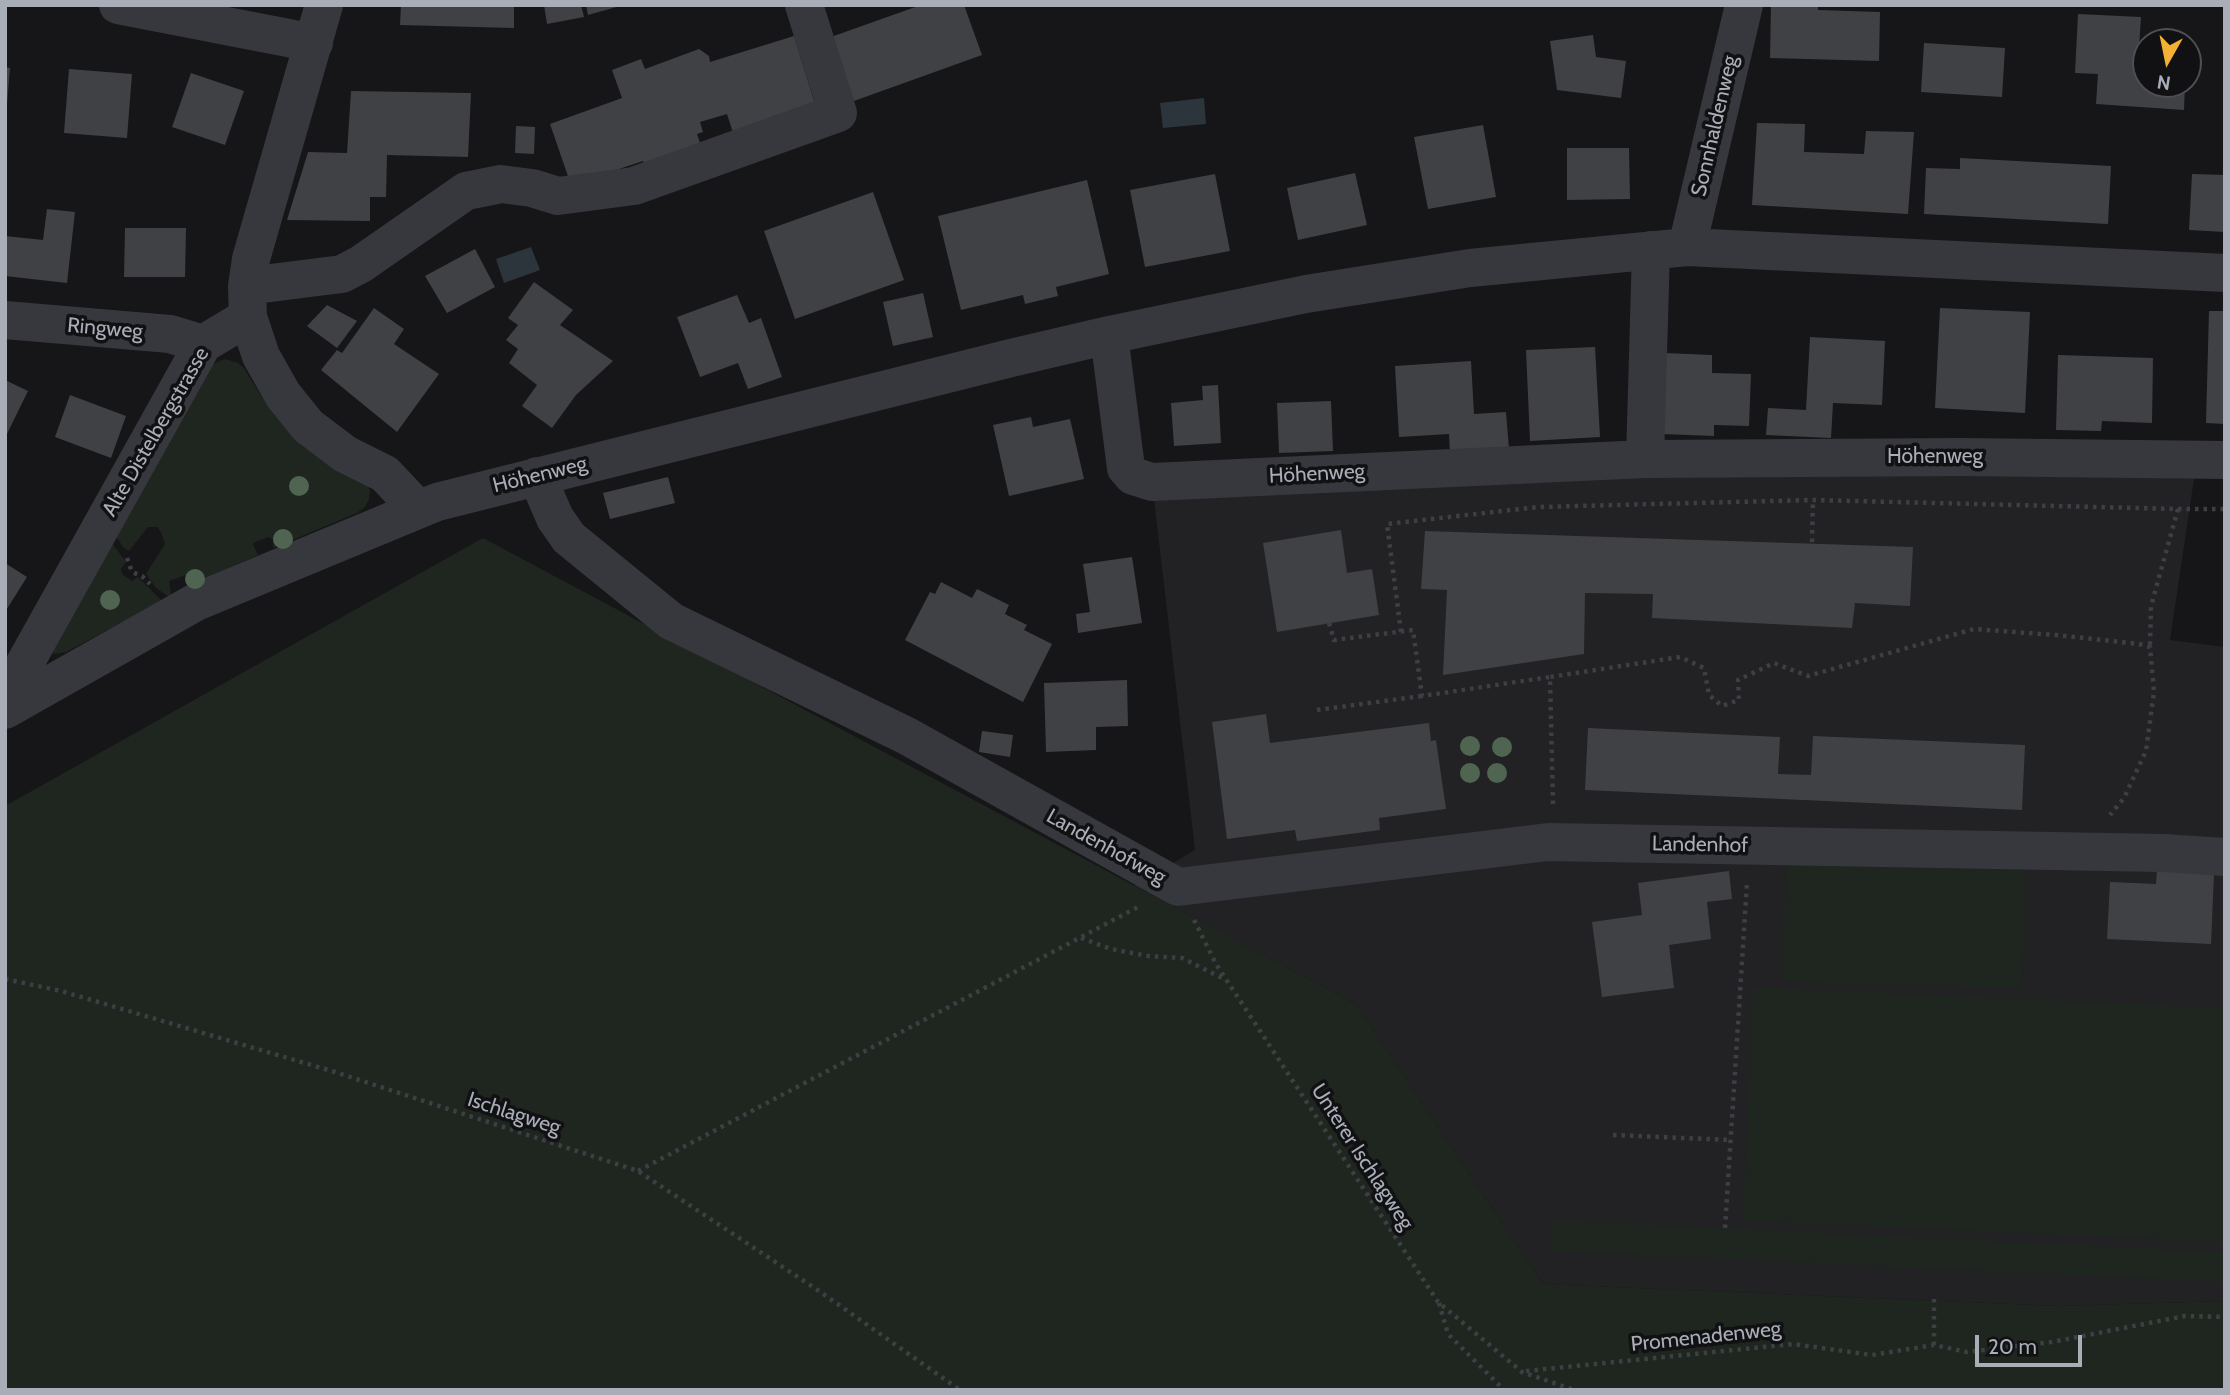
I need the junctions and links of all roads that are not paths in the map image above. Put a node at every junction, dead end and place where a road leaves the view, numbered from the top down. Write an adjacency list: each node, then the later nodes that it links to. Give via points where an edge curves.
1 (118, 5): 5 (street)
2 (324, 5): 5 (street)
3 (804, 5): 8 (street, via 838,113 634,186 558,196 501,184 466,191 362,264)
4 (1744, 5): 6 (street, Sonnhaldenweg)
5 (314, 43): 8 (street, via 251,259)
6 (1669, 249): 7 (street, Höhenweg); 10 (street, Höhenweg, via 1469,268 1306,294); 12 (street)
7 (2225, 273)
8 (248, 302): 11 (street, Alte Distelbergstrasse); 15 (street, via 261,356 308,426 345,454 385,474)
9 (5, 320): 11 (street, Ringweg, via 170,334)
10 (1109, 335): 12 (street, Höhenweg, via 1126,468 1133,476 1152,482); 14 (street, Höhenweg)
11 (203, 344): 16 (street, Alte Distelbergstrasse)
12 (1645, 459): 13 (street, Höhenweg)
13 (2225, 460)
14 (537, 476): 15 (street, Höhenweg); 19 (street, Landenhofweg, via 569,538 671,621 907,736)
15 (418, 509): 17 (street, Höhenweg, via 196,602)
16 (5, 699)
17 (5, 710)
18 (2225, 857): 19 (street, Landenhof, via 1554,842)
19 (1178, 887)

